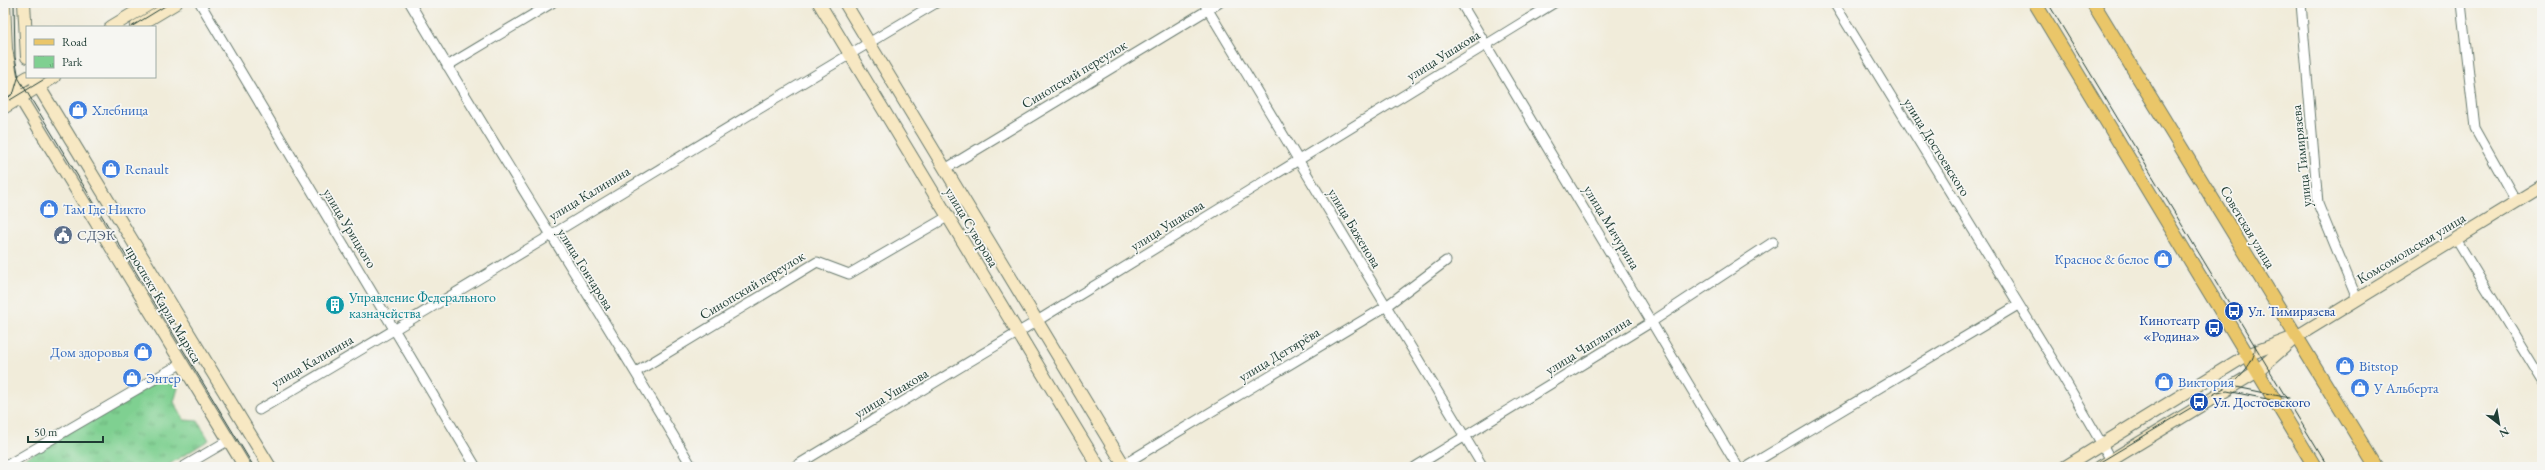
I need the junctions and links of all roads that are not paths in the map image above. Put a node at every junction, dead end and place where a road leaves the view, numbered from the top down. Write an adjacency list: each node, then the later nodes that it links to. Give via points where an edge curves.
1 (4, 3): 30 (main road, проспект Карла Маркса)
2 (24, 3): 22 (main road)
3 (151, 3): 20 (main road)
4 (176, 3): 21 (main road)
5 (200, 3): 47 (street, улица Урицкого)
6 (410, 3): 26 (street, улица Гончарова)
7 (552, 3): 26 (street)
8 (819, 3): 25 (main road, улица Суворова)
9 (845, 3): 23 (main road, улица Суворова)
10 (936, 3): 23 (street, улица Калинина)
11 (1219, 3): 19 (street, Синопский переулок)
12 (1461, 3): 24 (street, улица Мичурина)
13 (1554, 3): 24 (street, улица Ушакова)
14 (1834, 3): 43 (street, улица Достоевского)
15 (2035, 3): 50 (main road, via 2209,288)
16 (2093, 3): 49 (main road, Советская улица)
17 (2301, 3): 42 (street, улица Тимирязева, via 2318,204)
18 (2461, 3): 36 (street, via 2475,128)
19 (1206, 6): 33 (street, улица Баженова); 34 (street, Синопский переулок)
20 (113, 26)
21 (138, 26)
22 (26, 39)
23 (868, 42): 25 (street, улица Калинина); 34 (main road, улица Суворова)
24 (1487, 44): 33 (street, улица Ушакова); 45 (street, улица Мичурина)
25 (850, 53): 37 (main road, улица Суворова); 38 (street, улица Калинина)
26 (447, 66): 38 (street, улица Гончарова)
27 (26, 78): 30 (main road)
28 (50, 78): 29 (main road)
29 (36, 82): 31 (main road); 56 (main road, проспект Карла Маркса)
30 (8, 89): 31 (main road, проспект Карла Маркса)
31 (19, 98): 32 (main road); 51 (main road, проспект Карла Маркса)
32 (3, 108)
33 (1299, 160): 44 (street, улица Баженова); 46 (street, улица Ушакова)
34 (945, 169): 46 (main road, улица Суворова)
35 (2542, 186): 36 (main road, Комсомольская улица)
36 (2516, 201): 39 (main road, Комсомольская улица)
37 (947, 217): 48 (main road, улица Суворова); 52 (street, Синопский переулок, via 849,274 817,262)
38 (548, 235): 47 (street, улица Калинина); 52 (street, улица Гончарова)
39 (2456, 239): 42 (main road, Комсомольская улица); 54 (street)
40 (1773, 242): 45 (street, улица Чаплыгина)
41 (1446, 261): 44 (street, улица Дегтярёва)
42 (2357, 299): 49 (main road, Комсомольская улица)
43 (2018, 305): 59 (street, улица Достоевского); 73 (street)
44 (1385, 307): 57 (street, улица Баженова); 61 (street, улица Дегтярёва)
45 (1653, 321): 57 (street, улица Чаплыгина); 72 (street, улица Мичурина)
46 (1037, 322): 48 (street, улица Ушакова); 61 (main road, улица Суворова)
47 (395, 330): 55 (street, улица Калинина); 66 (street, улица Урицкого)
48 (1018, 333): 68 (street, улица Ушакова); 69 (main road, улица Суворова)
49 (2296, 337): 50 (main road, Комсомольская улица); 53 (main road, Комсомольская улица); 77 (main road, Советская улица)
50 (2246, 355): 53 (main road); 59 (main road, Комсомольская улица)
51 (182, 363): 58 (main road, проспект Карла Маркса); 62 (street)
52 (636, 372): 67 (street, улица Гончарова)
53 (2256, 372): 60 (main road, Комсомольская улица); 76 (main road)
54 (2542, 380)
55 (259, 410)
56 (247, 429): 58 (main road); 65 (main road, проспект Карла Маркса)
57 (1464, 438): 70 (street, улица Чаплыгина); 71 (street, улица Баженова)
58 (229, 440): 63 (street); 64 (main road, проспект Карла Маркса)
59 (2103, 444): 60 (street, улица Достоевского); 74 (main road, Комсомольская улица)
60 (2113, 464): 75 (main road, Комсомольская улица)
61 (1124, 466)
62 (4, 467)
63 (184, 467)
64 (245, 467)
65 (270, 467)
66 (476, 467)
67 (692, 467)
68 (794, 467)
69 (1100, 467)
70 (1415, 467)
71 (1483, 467)
72 (1738, 467)
73 (1747, 467)
74 (2065, 467)
75 (2100, 467)
76 (2315, 467)
77 (2376, 467)

